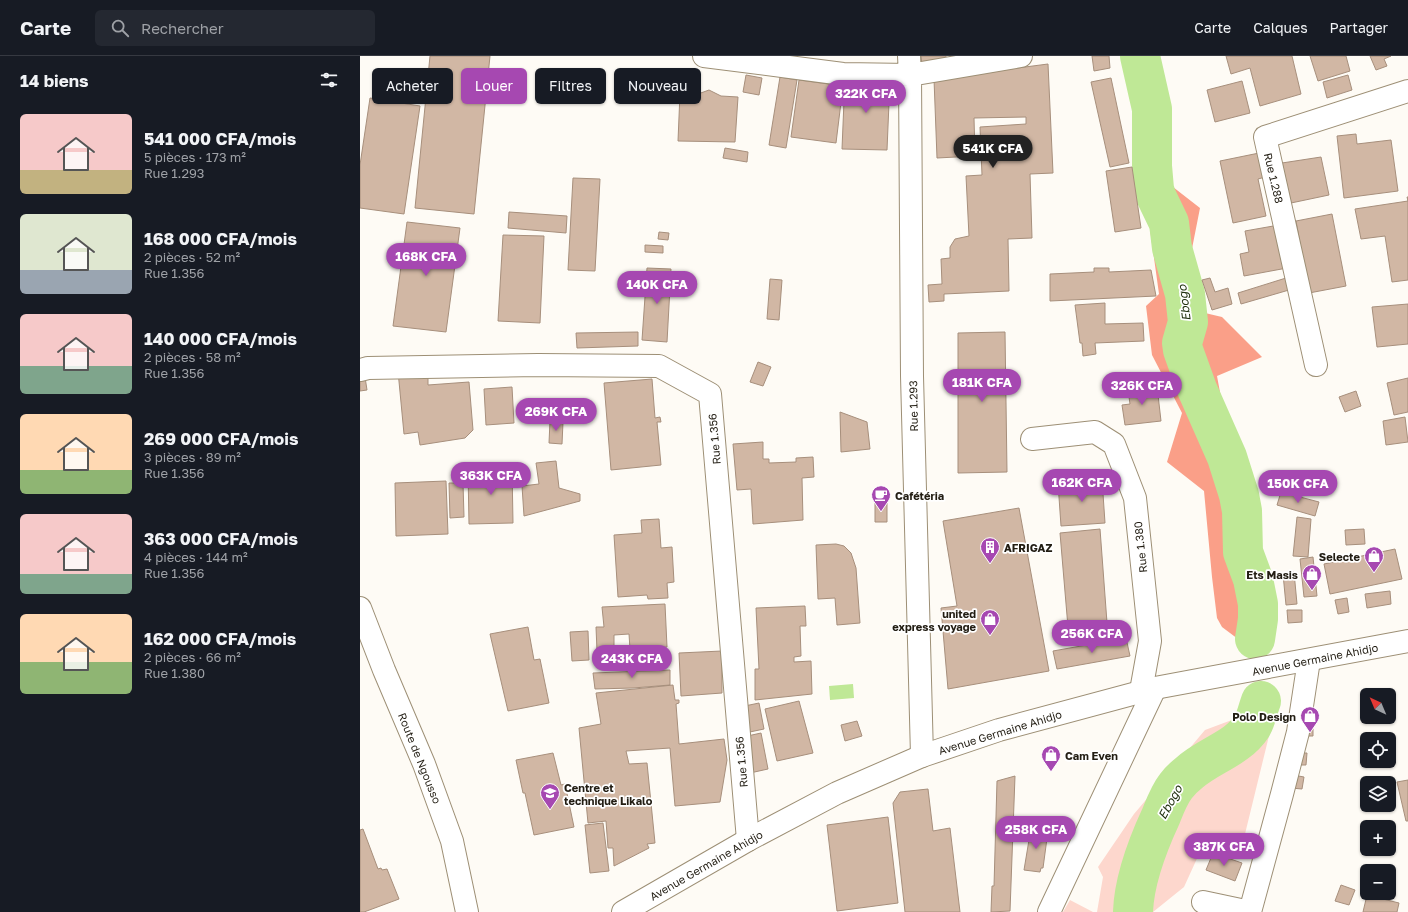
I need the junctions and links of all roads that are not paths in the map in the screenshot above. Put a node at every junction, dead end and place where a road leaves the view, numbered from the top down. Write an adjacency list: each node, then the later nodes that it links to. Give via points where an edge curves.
1 (704, 56): 3 (street, via 843,74)
2 (1021, 56): 3 (street)
3 (910, 66): 12 (street, Rue 1.293, via 912,376)
4 (1408, 91): 5 (street, Rue 1.288, via 1266,138)
5 (1316, 364)
6 (360, 370): 13 (street, Rue 1.356, via 531,365 659,366 710,394)
7 (1032, 439): 11 (street, Rue 1.380, via 1095,432 1114,444 1134,498 1150,642)
8 (362, 618): 15 (street, Route de Ngousso, via 424,764 452,841)
9 (1408, 641): 10 (street, Avenue Germaine Ahidjo)
10 (1309, 660): 11 (street, Avenue Germaine Ahidjo); 18 (street, via 1298,732)
11 (1148, 690): 12 (street, Avenue Germaine Ahidjo, via 999,730); 17 (street, Rue 1.380)
12 (922, 756): 13 (street, Avenue Germaine Ahidjo, via 837,793)
13 (748, 840): 16 (street, Avenue Germaine Ahidjo)
14 (1203, 902): 18 (street)
15 (467, 912)
16 (623, 912)
17 (1050, 912)
18 (1250, 912)

